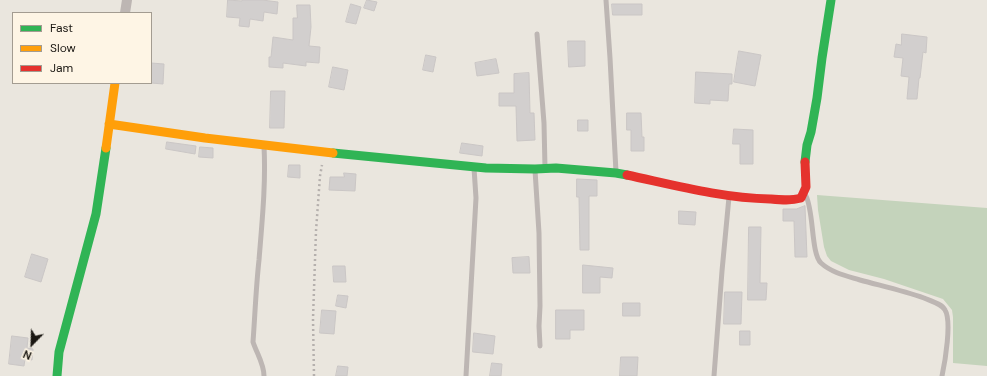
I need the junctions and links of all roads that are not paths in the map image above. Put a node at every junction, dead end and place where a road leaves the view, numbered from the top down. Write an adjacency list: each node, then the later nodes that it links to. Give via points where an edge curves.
1 (126, 0): 4 (street)
2 (606, 0): 12 (lane)
3 (831, 0): 13 (street, via 805,160)
4 (125, 12)
5 (537, 34): 11 (lane)
6 (115, 84): 7 (street)
7 (109, 124): 8 (street); 16 (street, via 96,214 59,352)
8 (264, 145): 9 (street); 17 (lane, via 263,218 253,342)
9 (474, 167): 10 (street); 18 (lane, via 476,198)
10 (535, 169): 11 (street); 15 (lane, via 539,233)
11 (545, 169): 12 (street)
12 (616, 173): 14 (street)
13 (804, 193): 14 (street, via 801,198 794,200); 20 (lane, via 811,214 815,247 820,263 836,272 914,294 944,308 948,332)
14 (729, 196): 19 (lane)
15 (540, 346)
16 (57, 376)
17 (264, 376)
18 (466, 376)
19 (714, 376)
20 (942, 376)

